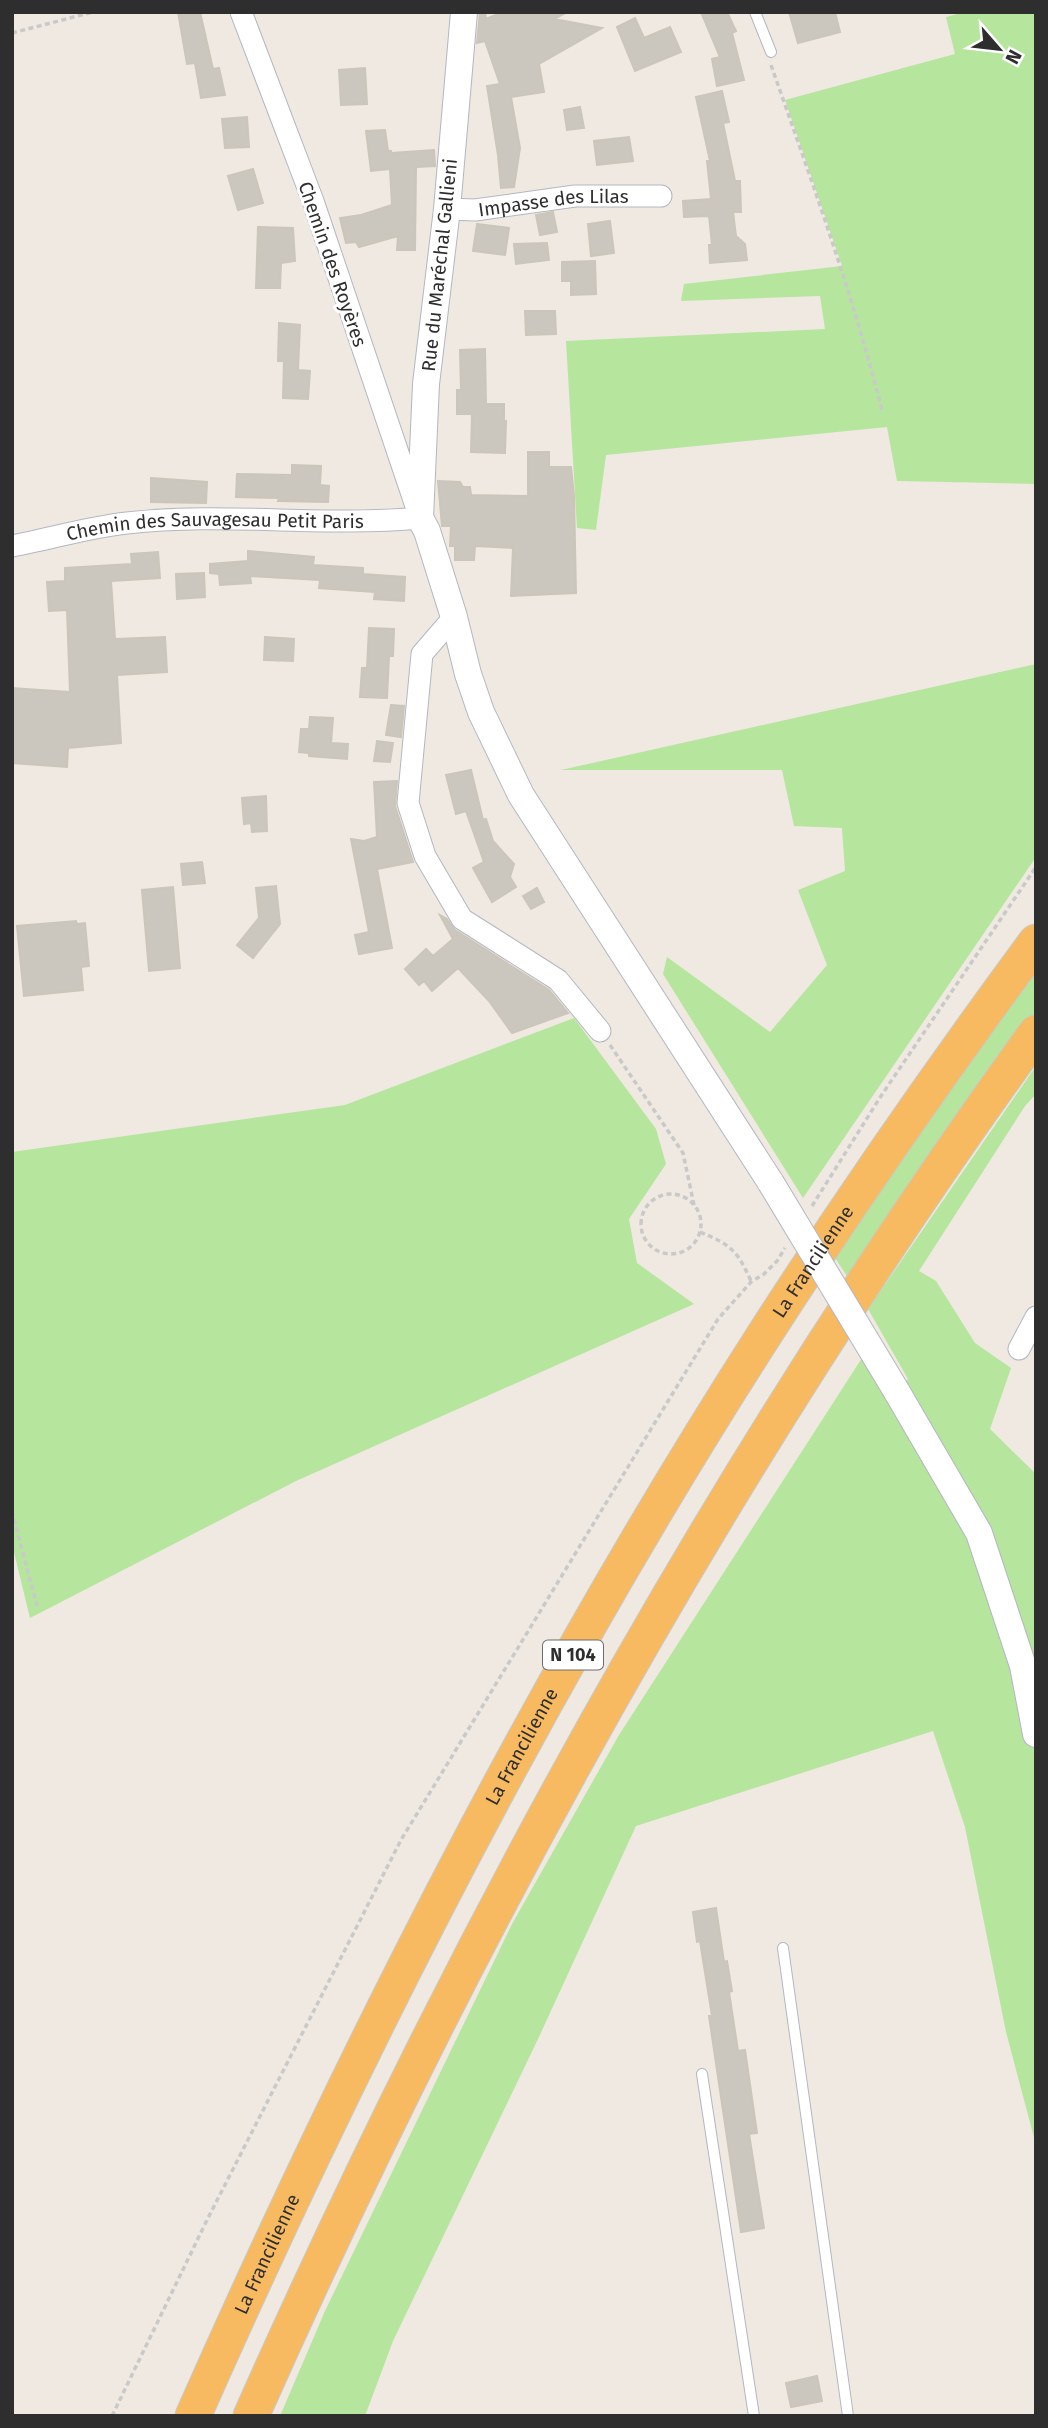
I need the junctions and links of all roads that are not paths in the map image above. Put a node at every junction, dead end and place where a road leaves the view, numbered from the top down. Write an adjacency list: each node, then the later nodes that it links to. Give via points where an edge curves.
1 (241, 12): 7 (street, Chemin des Royères, via 313,201)
2 (464, 12): 6 (street, Rue du Maréchal Gallieni)
3 (755, 12): 4 (lane)
4 (771, 52)
5 (661, 196): 6 (street, Impasse des Lilas, via 575,195 475,210)
6 (447, 209): 7 (street, Rue du Maréchal Gallieni, via 426,384)
7 (420, 518): 8 (street, Chemin des Sauvagesau Petit Paris, via 126,523); 9 (street)
8 (12, 546)
9 (454, 617): 11 (street, via 422,654 408,803 425,856 462,919 558,980); 15 (street, bridge, via 481,712 521,795 771,1183 979,1533 1023,1666)
10 (1036, 942): 18 (highway, La Francilienne / N 104, via 877,1165 767,1330 587,1631 436,1906 300,2180)
11 (600, 1031)
12 (1036, 1033): 19 (highway, N 104, via 817,1352 635,1653 484,1929)
13 (1036, 1317): 14 (street)
14 (1027, 1345)
15 (1036, 1734)
16 (783, 1948): 21 (lane)
17 (702, 2074): 20 (lane)
18 (192, 2416)
19 (251, 2416)
20 (754, 2416)
21 (848, 2416)

